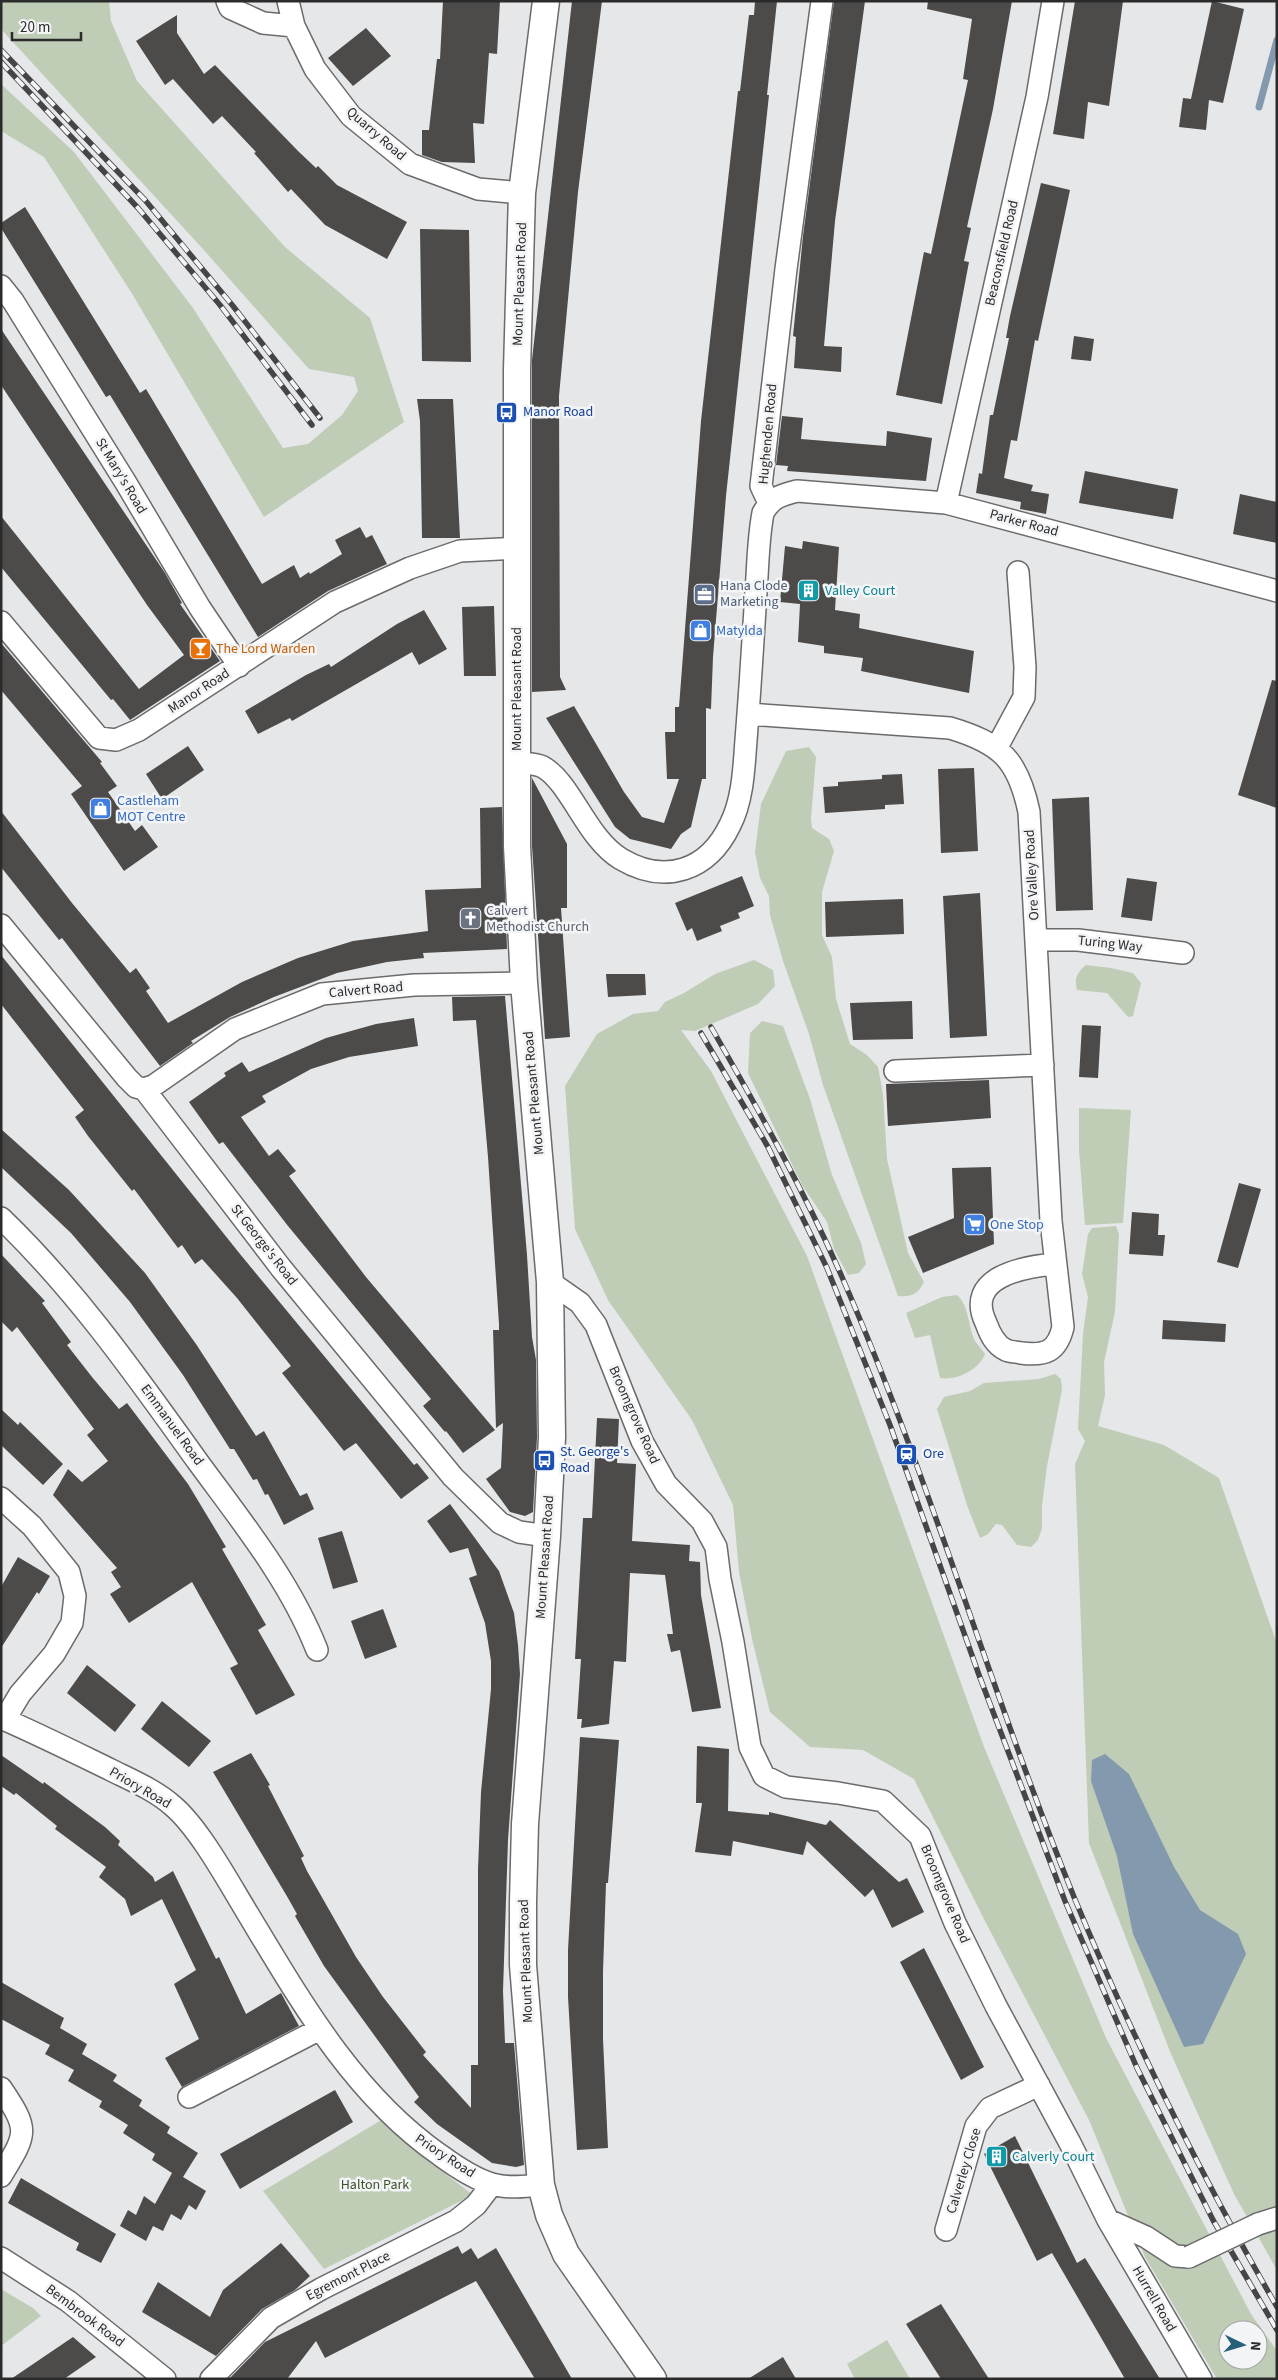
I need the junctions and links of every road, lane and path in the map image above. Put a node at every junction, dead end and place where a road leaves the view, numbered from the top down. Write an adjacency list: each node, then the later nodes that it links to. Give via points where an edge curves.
1 (227, 1): 6 (street, via 230,8 263,23)
2 (288, 1): 6 (street, Quarry Road)
3 (546, 1): 7 (street, Mount Pleasant Road)
4 (822, 1): 9 (street, Hughenden Road, via 761,486)
5 (1053, 1): 10 (street, Beaconsfield Road, via 1037,97)
6 (294, 26): 7 (street, Quarry Road, via 315,69 351,116 410,164 478,189)
7 (522, 193): 11 (street, Mount Pleasant Road, via 517,370)
8 (1, 286): 15 (street, St Mary's Road, via 13,300 200,608)
9 (769, 503): 10 (street, Parker Road, via 797,491); 16 (street, Hughenden Road, via 761,524)
10 (946, 503): 13 (street, Parker Road)
11 (518, 548): 15 (street, Manor Road, via 460,551 410,568 336,602); 18 (street, Mount Pleasant Road)
12 (1018, 572): 17 (street, via 1024,697)
13 (1277, 591)
14 (1, 622): 15 (street, Manor Road, via 99,738 116,740 139,730)
15 (239, 666)
16 (748, 714): 17 (street, Ore Valley Road, via 950,728 978,736); 18 (street, Hughenden Road, via 740,795 731,824 706,857 689,869 671,873 647,870 620,858 595,836 560,784 543,767)
17 (997, 747): 20 (street, Ore Valley Road, via 1023,784 1029,812)
18 (517, 763): 22 (street, Mount Pleasant Road, via 517,846)
19 (1, 925): 25 (street, St George's Road, via 127,1078 136,1087)
20 (1036, 940): 21 (street, Turing Way, via 1078,940); 23 (street, Ore Valley Road)
21 (1184, 953)
22 (524, 983): 25 (street, Calvert Road, via 414,985 322,994 235,1029); 28 (street, Mount Pleasant Road)
23 (1042, 1065): 24 (street); 27 (street, Ore Valley Road)
24 (895, 1071)
25 (144, 1089): 30 (street, St George's Road, via 288,1275 453,1477 500,1523 520,1532)
26 (1, 1218): 31 (street, Emmanuel Road, via 109,1339 260,1547 304,1618)
27 (1054, 1264): 27 (street, Ore Valley Road, via 1063,1327 1060,1341 1053,1349 1035,1355 1006,1351 993,1340 983,1318 981,1300 990,1283 1013,1270)
28 (550, 1282): 30 (street, Mount Pleasant Road, via 552,1437); 34 (street, Broomgrove Road, via 580,1303 596,1325 642,1441 666,1484 702,1521 716,1547 750,1747 764,1776 786,1787 884,1801 920,1836 955,1923)
29 (1, 1498): 32 (street, via 32,1526 69,1572 75,1596 72,1623 54,1654)
30 (547, 1536): 39 (street, Mount Pleasant Road, via 525,1824 523,1902 523,1965)
31 (317, 1650)
32 (3, 1719): 33 (street, Priory Road, via 136,1782 172,1805 186,1819 224,1875)
33 (320, 2029): 36 (street); 38 (street, Priory Road, via 384,2110 419,2141 455,2166)
34 (1039, 2085): 40 (street, Broomgrove Road); 42 (street, Calverley Close, via 990,2108 976,2126)
35 (1, 2088): 37 (street, via 20,2115 22,2130 20,2144)
36 (189, 2097)
37 (1, 2176)
38 (492, 2184): 39 (street, Priory Road, via 516,2187); 45 (street, Egremont Place, via 456,2221 271,2318)
39 (541, 2185): 46 (street, via 549,2215 566,2254)
40 (1108, 2220): 41 (street, bridge, via 1140,2234 1175,2256 1189,2257); 47 (street, Hurrell Road)
41 (1267, 2221)
42 (946, 2230)
43 (1, 2258): 44 (street, Bembrook Road, via 68,2301)
44 (165, 2379)
45 (211, 2379)
46 (653, 2379)
47 (1201, 2379)

